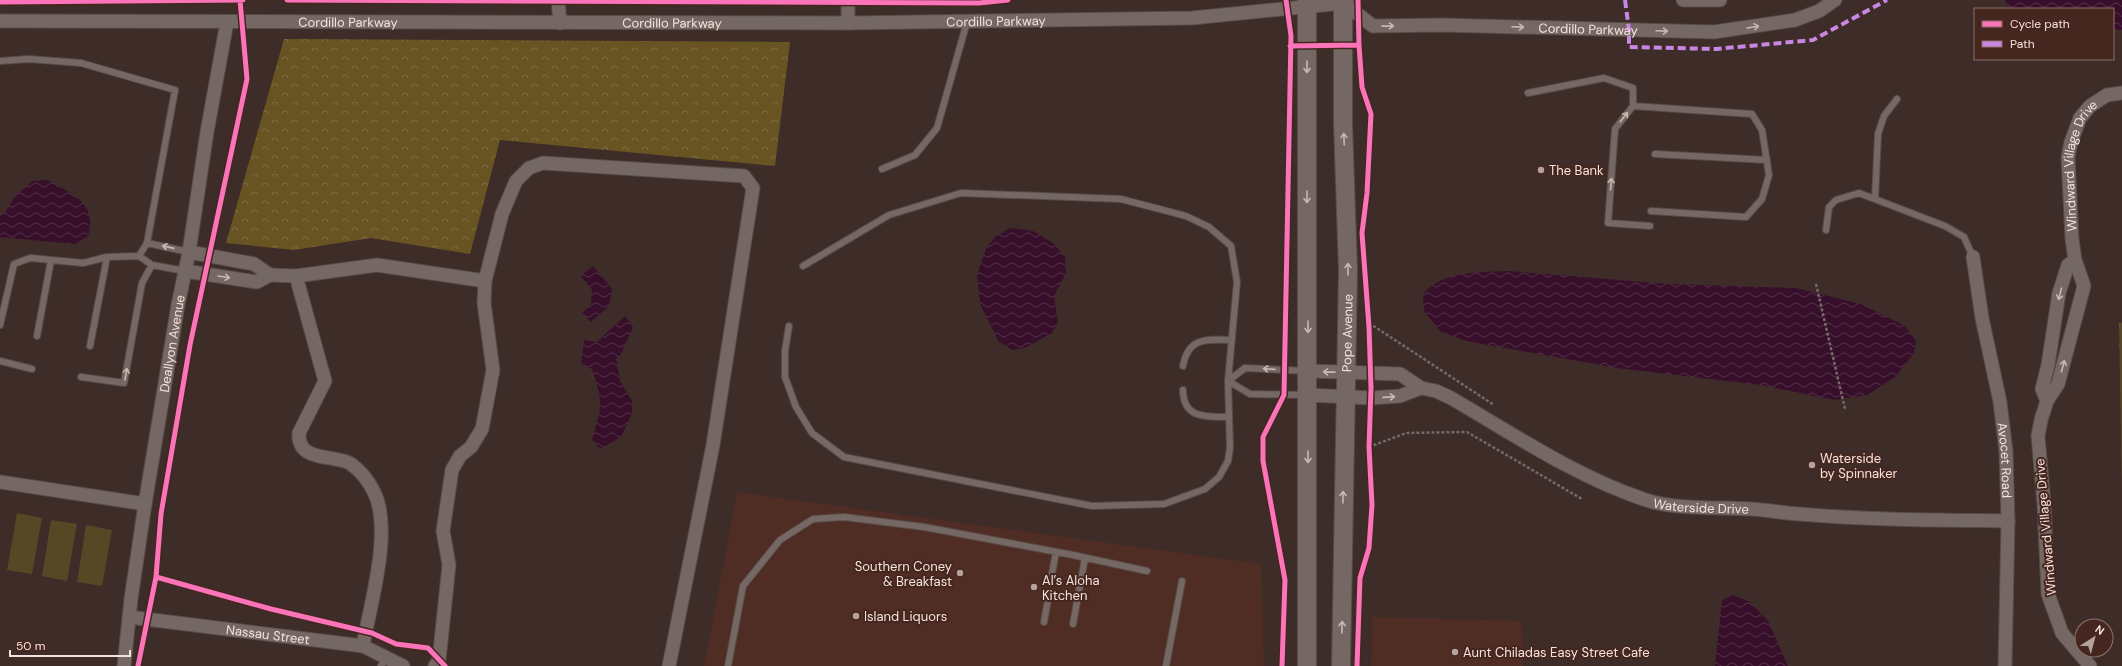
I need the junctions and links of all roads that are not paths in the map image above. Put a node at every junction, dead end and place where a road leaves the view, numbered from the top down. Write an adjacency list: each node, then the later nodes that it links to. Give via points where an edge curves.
1 (558, 0): 11 (street)
2 (848, 0): 12 (street)
3 (1683, 0): 4 (street)
4 (1720, 0)
5 (1835, 0): 6 (street, Cordillo Parkway, one-way to 5, via 1373,26 1442,25 1714,32 1795,20 1819,11)
6 (1344, 1): 7 (street, Cordillo Parkway); 47 (main road, Pope Avenue, one-way to 6)
7 (1307, 4): 10 (street, Cordillo Parkway, via 1192,18); 46 (main road, one-way to 46)
8 (0, 21): 9 (street, Cordillo Parkway)
9 (227, 22): 11 (street, Cordillo Parkway); 26 (street, Deallyon Avenue)
10 (967, 22): 12 (street, Cordillo Parkway); 20 (lane, via 937,128 915,155)
11 (560, 23): 12 (street, Cordillo Parkway)
12 (848, 24)
13 (0, 61): 25 (lane, via 29,59 81,63 175,90)
14 (1528, 93): 17 (lane, via 1604,78 1633,88)
15 (2122, 93): 31 (street, Windward Village Drive, via 2107,95 2090,106 2080,118 2072,136 2068,157 2069,204)
16 (1897, 99): 21 (lane, via 1884,116 1878,134)
17 (1634, 106): 19 (lane, via 1752,114 1762,130); 23 (lane, one-way to 17, via 1608,223 1615,129)
18 (1655, 154): 19 (lane)
19 (1767, 160): 22 (lane, via 1769,174 1762,199 1746,217)
20 (882, 169)
21 (1875, 199): 24 (lane, via 1859,193 1836,200 1830,206); 29 (lane, via 1946,226 1964,237)
22 (1651, 211)
23 (1650, 226)
24 (1826, 230)
25 (147, 243): 26 (lane, one-way to 25); 27 (lane)
26 (189, 252): 34 (street, Deallyon Avenue); 35 (street, via 254,264)
27 (139, 256): 28 (lane); 32 (lane)
28 (107, 257): 30 (lane, via 84,263); 42 (lane)
29 (1972, 257): 58 (street, Avocet Road, via 2000,402 2006,451)
30 (51, 260): 38 (lane, via 30,258 14,264); 40 (lane)
31 (2075, 260): 54 (street, Windward Village Drive, one-way to 54, via 2068,265 2059,293 2042,389); 54 (street, Windward Village Drive, one-way to 31, via 2058,384 2084,286)
32 (152, 265): 34 (lane); 48 (lane, one-way to 32, via 124,383 142,283)
33 (804, 266): 41 (lane, via 889,215 961,193 1122,199 1186,216 1209,227 1230,246 1237,282)
34 (185, 271): 35 (street, one-way to 35, via 257,282); 57 (street, Deallyon Avenue)
35 (270, 276): 36 (street)
36 (296, 276): 37 (street, via 377,265); 68 (street, via 325,381 299,434 299,441 303,448 313,455 351,464 366,478 375,494 382,519 373,600)
37 (485, 281): 70 (street, via 484,303 493,370 482,429 452,470 443,531 449,565); 73 (street, via 502,214 516,181 529,168 543,163 744,176 754,188 713,445)
38 (0, 325)
39 (789, 326): 55 (lane, via 785,351 785,377 796,407 812,433 844,457 1092,506 1164,504 1205,489 1219,477 1228,461)
40 (36, 336)
41 (1232, 340): 44 (lane, via 1198,341 1189,348); 49 (lane)
42 (90, 346)
43 (0, 362): 45 (lane)
44 (1182, 366)
45 (32, 368)
46 (1308, 371): 47 (street, Waterside Drive, one-way to 46); 49 (lane, one-way to 49, via 1245,368); 52 (main road)
47 (1347, 372): 50 (street, Waterside Drive, via 1400,374); 53 (main road, Pope Avenue)
48 (81, 377)
49 (1228, 381): 52 (lane, via 1250,394); 55 (lane)
50 (1421, 388): 53 (street, one-way to 50, via 1400,396); 58 (street, Waterside Drive, via 1451,398 1552,456 1614,488 1645,500 1883,519)
51 (1183, 390): 55 (lane, via 1185,404 1192,412 1206,417)
52 (1308, 396): 53 (street); 76 (main road, one-way to 76)
53 (1346, 398): 77 (main road, Pope Avenue, one-way to 53)
54 (2047, 401): 79 (street, Windward Village Drive, via 2038,436 2048,594 2062,633)
55 (1230, 417)
56 (0, 482): 57 (street)
57 (145, 504): 65 (street, Deallyon Avenue)
58 (2008, 521): 78 (street, Avocet Road)
59 (1056, 552): 60 (lane); 62 (lane); 74 (lane, via 924,527 844,517 812,519 780,540 743,586)
60 (1085, 558): 61 (lane); 67 (lane)
61 (1147, 571)
62 (1051, 579)
63 (1182, 580): 75 (lane)
64 (1049, 594): 66 (lane)
65 (129, 617): 68 (street, Nassau Street); 71 (street, Deallyon Avenue)
66 (1044, 622)
67 (1072, 624)
68 (363, 646): 69 (street, Nassau Street)
69 (384, 662): 72 (street, Nassau Street)
70 (437, 663)
71 (124, 666)
72 (403, 666)
73 (670, 666)
74 (728, 666)
75 (1166, 666)
76 (1307, 666)
77 (1341, 666)
78 (2006, 666)
79 (2090, 666)

